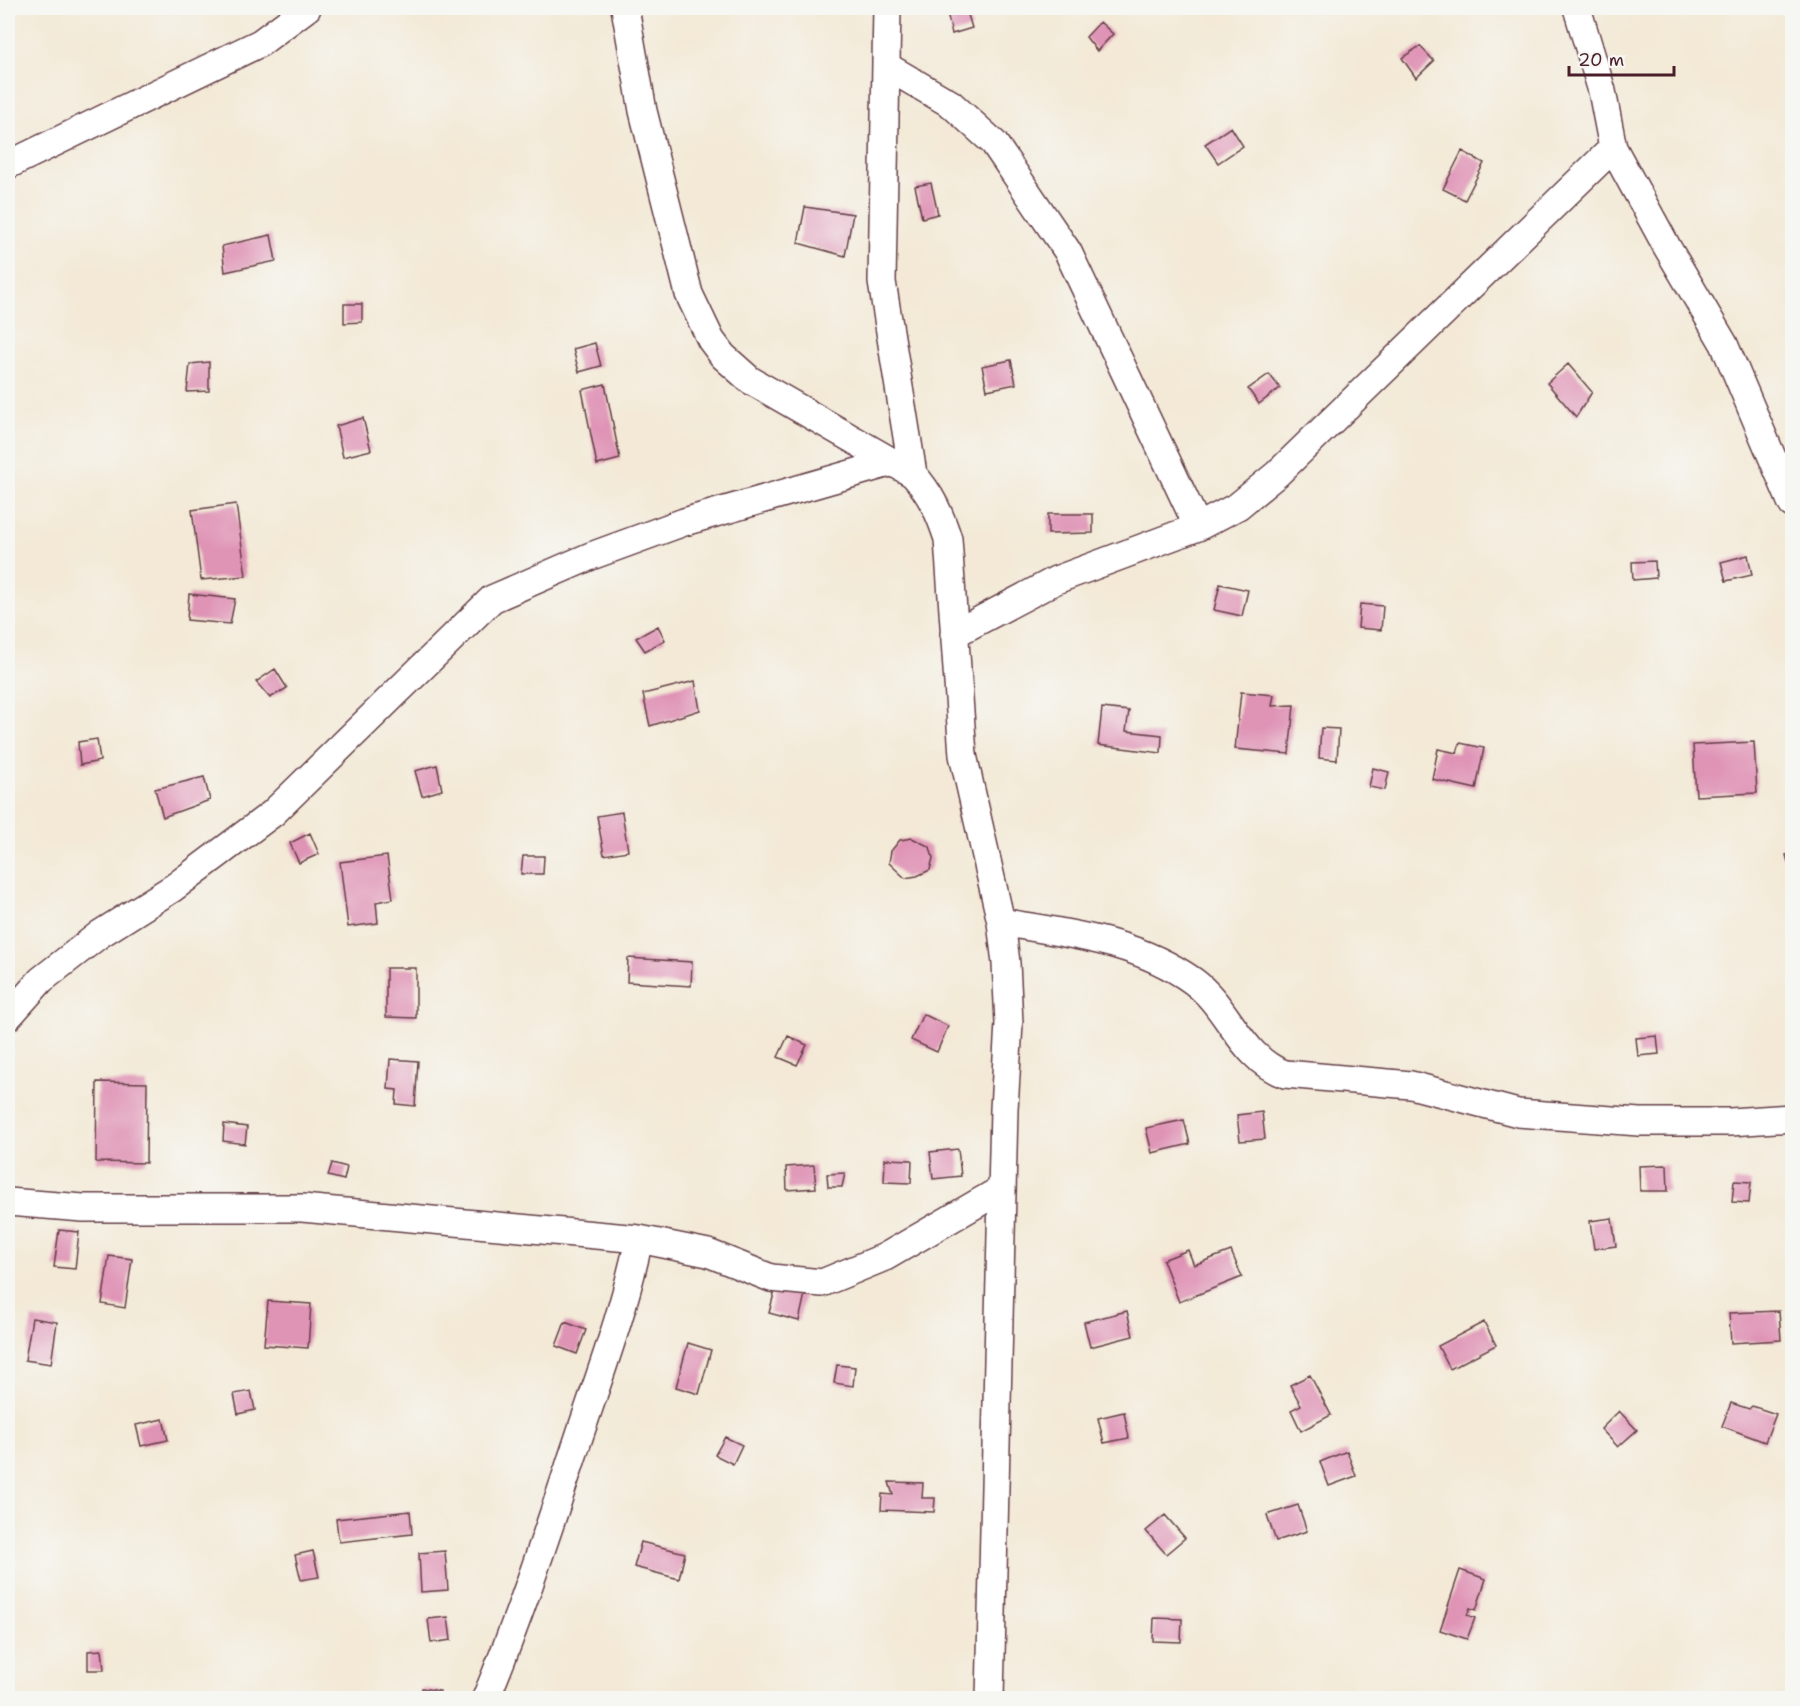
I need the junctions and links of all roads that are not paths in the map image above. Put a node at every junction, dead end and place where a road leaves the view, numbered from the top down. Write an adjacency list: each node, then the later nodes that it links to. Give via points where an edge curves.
1 (307, 8): 7 (street, via 260,43)
2 (625, 8): 8 (street, via 643,111 689,294 711,340 750,380)
3 (887, 8): 5 (street)
4 (1577, 8): 6 (street)
5 (886, 66): 8 (street, via 882,282); 10 (street, via 951,104 994,143 1062,243)
6 (1614, 147): 9 (street, via 1724,344); 10 (street, via 1277,474 1238,506)
7 (8, 165)
8 (901, 468): 11 (street, via 926,489 941,516 948,539); 13 (street, via 684,522 591,556 492,599 273,813 173,888 99,934 41,980)
9 (1792, 504)
10 (1198, 527): 11 (street, via 1056,580)
11 (954, 634): 12 (street, via 963,754)
12 (1001, 922): 14 (street, via 1109,941 1150,955 1194,982 1252,1052 1286,1074 1411,1085 1518,1113 1639,1122); 15 (street, via 1009,1023)
13 (8, 1017)
14 (1792, 1118)
15 (1002, 1189): 17 (street, via 885,1257 822,1283 771,1278 708,1253); 19 (street)
16 (8, 1202): 17 (street, via 83,1208 302,1208)
17 (639, 1239): 18 (street, via 605,1360 520,1616)
18 (486, 1698)
19 (990, 1698)

